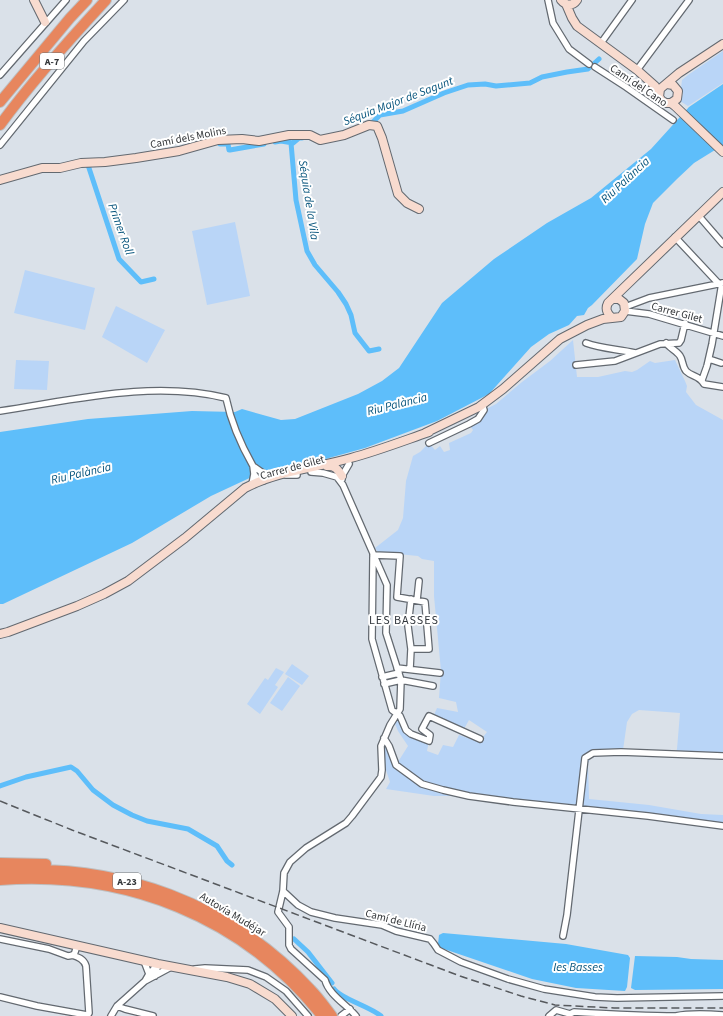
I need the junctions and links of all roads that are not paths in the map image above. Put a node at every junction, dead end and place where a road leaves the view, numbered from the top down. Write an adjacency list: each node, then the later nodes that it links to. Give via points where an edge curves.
1 (34, 0): 10 (main road)
2 (66, 0): 10 (street)
3 (87, 0): 19 (highway, A-7)
4 (106, 0): 21 (highway, A-7, via 16,102)
5 (124, 0): 22 (street, via 84,41)
6 (548, 0): 20 (street, Camí del Cano, via 553,23 569,49)
7 (632, 0): 11 (street)
8 (689, 0): 14 (street)
9 (569, 2): 11 (main road, via 574,22)
10 (45, 22): 15 (street)
11 (601, 43): 14 (main road)
12 (723, 44): 13 (main road)
13 (687, 69): 16 (main road, via 679,72); 17 (main road)
14 (637, 70): 16 (main road)
15 (0, 75)
16 (661, 87): 17 (main road); 18 (main road, via 659,97 662,101)
17 (675, 87): 18 (main road, via 678,91)
18 (674, 101): 23 (main road); 24 (main road)
19 (0, 102)
20 (673, 120)
21 (0, 125)
22 (0, 145)
23 (723, 146)
24 (723, 152)
25 (0, 180): 27 (main road, Camí dels Molins, via 42,168 136,158 179,151 218,140 259,141 289,135 310,135 320,140 377,126 398,194 407,203)
26 (723, 192): 28 (main road)
27 (419, 209)
28 (698, 215): 29 (main road); 30 (street)
29 (675, 237): 31 (main road); 32 (street)
30 (723, 244)
31 (627, 283): 33 (main road); 34 (main road, via 624,292)
32 (721, 283): 34 (street, via 649,298); 36 (street)
33 (613, 299): 34 (main road, via 619,299); 35 (main road)
34 (625, 307): 37 (main road, via 621,317); 38 (street, Carrer Gilet)
35 (606, 309): 37 (main road); 39 (main road, Carrer de Gilet)
36 (721, 310): 40 (street)
37 (611, 317): 39 (main road, Carrer de Gilet)
38 (685, 324): 40 (street, Carrer Gilet); 43 (street, via 679,343)
39 (586, 325): 50 (main road, Carrer de Gilet, via 560,340)
40 (714, 333): 41 (street, Carrer Gilet); 45 (street)
41 (723, 336)
42 (586, 343): 44 (street)
43 (666, 343): 44 (street); 48 (street, via 681,356 685,370)
44 (635, 354): 47 (street, via 615,361)
45 (709, 359): 46 (street); 48 (street)
46 (721, 362)
47 (576, 365)
48 (702, 380): 49 (street, via 704,384)
49 (723, 387)
50 (482, 404): 52 (street, via 484,410 478,418); 53 (main road, Carrer de Gilet, via 429,432)
51 (0, 411): 54 (street, via 135,392 164,391 214,395 226,398 243,449)
52 (429, 443)
53 (350, 461): 55 (main road); 57 (main road, Carrer de Gilet); 58 (street)
54 (253, 466): 56 (street); 60 (street)
55 (335, 467): 57 (main road); 58 (main road)
56 (260, 471): 59 (street); 60 (street)
57 (304, 472): 58 (street); 59 (main road, Carrer de Gilet); 60 (street, via 264,481); 61 (main road, Carrer de Gilet)
58 (340, 476): 63 (street)
59 (270, 478): 60 (main road, Carrer de Gilet)
60 (255, 480): 61 (street, via 258,484); 62 (main road, Carrer de Gilet)
61 (246, 492): 62 (main road, Carrer de Gilet)
62 (228, 503): 69 (main road, via 128,581 77,606)
63 (373, 555): 65 (street); 66 (street); 67 (street, via 400,556 397,597)
64 (419, 581): 68 (street)
65 (373, 584): 66 (street); 74 (street, via 372,638)
66 (387, 585): 72 (street, via 386,633)
67 (410, 599): 68 (street); 70 (street, via 408,626)
68 (417, 600): 70 (street, via 426,602 429,649)
69 (0, 634)
70 (411, 649): 71 (street)
71 (410, 669): 72 (street); 73 (street)
72 (398, 671): 74 (street); 75 (street)
73 (440, 673)
74 (382, 677): 76 (street)
75 (401, 680): 76 (street); 77 (street); 78 (street, via 400,708)
76 (384, 684): 78 (street, via 392,710)
77 (433, 686)
78 (396, 714): 79 (street); 80 (street, via 400,716 406,730 429,742 430,735 422,729 429,716)
79 (384, 738): 82 (street, via 396,765 422,784 469,796); 88 (street, via 381,746 382,770 378,782 346,823 294,857 284,873)
80 (480, 739)
81 (723, 756): 82 (street, via 593,753 585,758)
82 (579, 808): 83 (street); 92 (street)
83 (723, 826)
84 (0, 863): 91 (highway, via 62,864 115,872 160,886 203,904 222,914)
85 (0, 871): 91 (highway, Autovía Mudéjar / A-23, via 61,870 115,878 159,890 201,907)
86 (0, 880): 89 (highway, Autovía Mudéjar / A-23, via 48,878 102,884 154,897)
87 (0, 886): 89 (highway, via 51,883 103,888)
88 (284, 891): 103 (street, Camí de Llíria, via 298,905 311,912 382,925 430,939 438,950 461,962 544,989 617,998); 106 (street, via 278,912 289,927 291,949 325,980 326,987)
89 (199, 916): 113 (highway, Autovía Mudéjar / A-23, via 240,940 276,967)
90 (0, 928): 94 (main road)
91 (243, 932): 114 (highway, Autovía Mudéjar / A-23, via 276,956 311,990)
92 (563, 936)
93 (0, 939): 95 (street)
94 (77, 946): 95 (street); 96 (main road)
95 (72, 955): 108 (street, via 85,962 86,966)
96 (144, 961): 97 (main road); 100 (street)
97 (158, 964): 98 (main road); 100 (street); 101 (street)
98 (171, 967): 99 (main road); 101 (street)
99 (191, 970): 111 (main road, via 250,984 274,999); 112 (street, via 248,970 266,977 286,991)
100 (149, 974): 102 (street)
101 (155, 976): 102 (street)
102 (145, 981): 105 (street)
103 (723, 996)
104 (0, 997): 108 (street)
105 (117, 1006): 109 (street); 110 (street)
106 (350, 1009): 115 (street); 116 (street)
107 (723, 1015): 117 (street, via 633,1016 609,1013 570,1014 556,1010)
108 (87, 1016)
109 (111, 1016)
110 (153, 1016)
111 (292, 1016)
112 (308, 1016)
113 (322, 1016)
114 (332, 1016)
115 (341, 1016)
116 (356, 1016)
117 (549, 1016)

